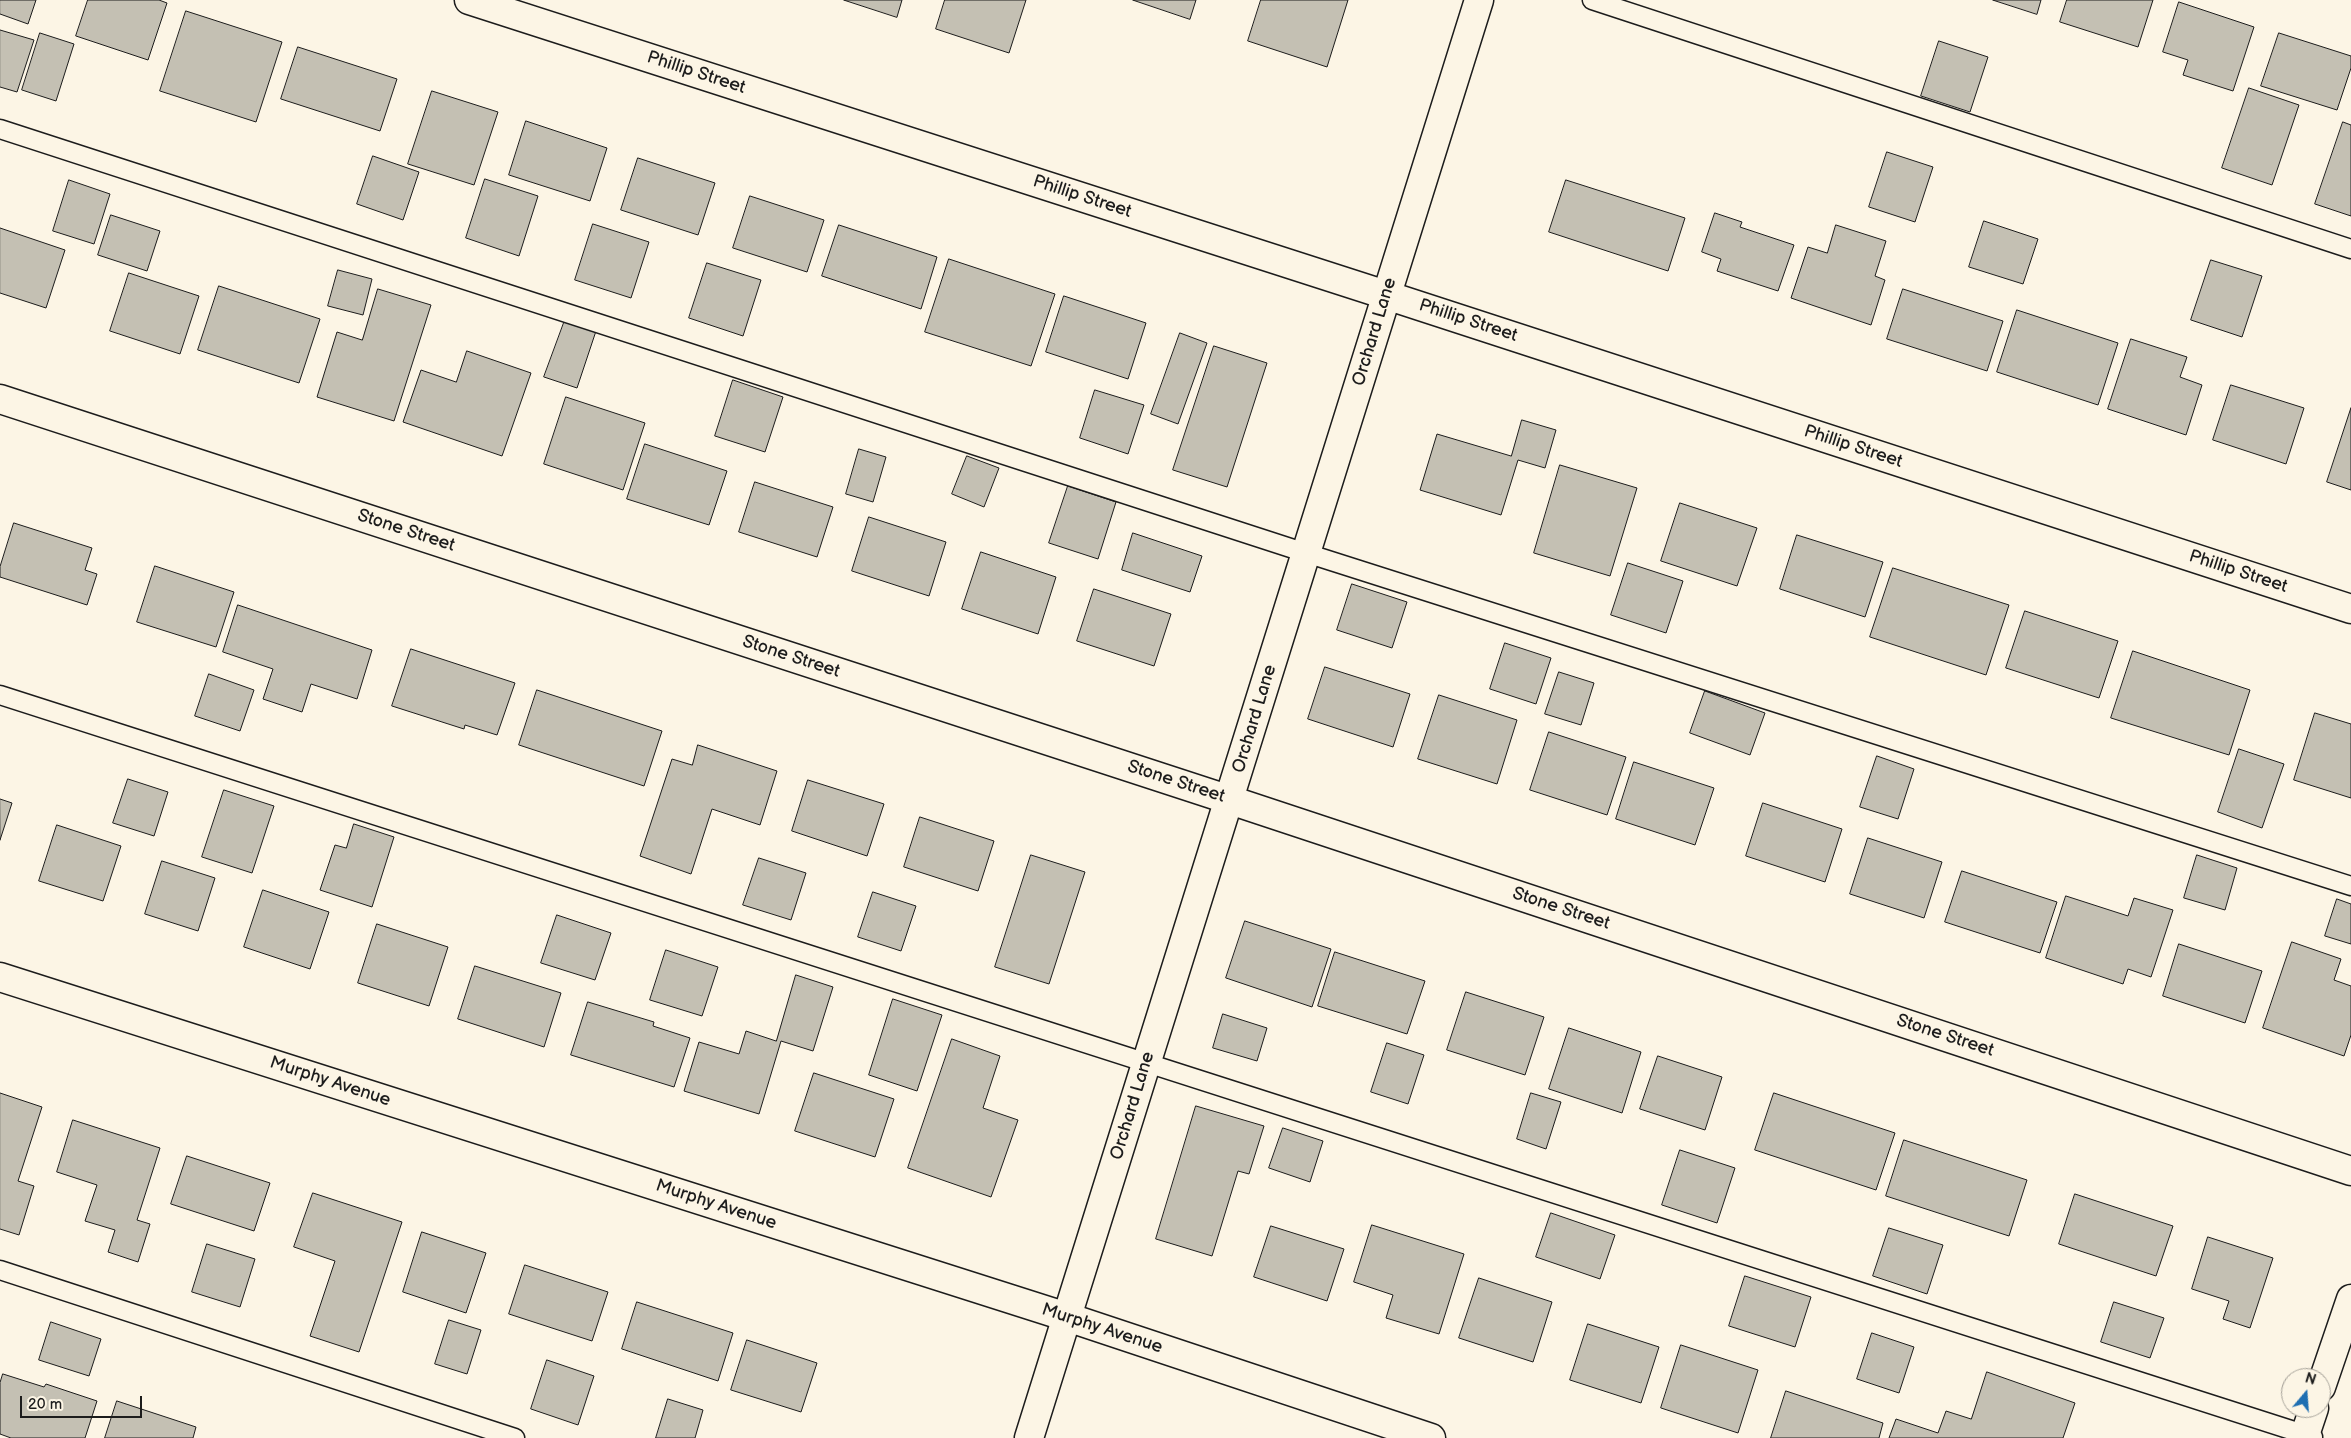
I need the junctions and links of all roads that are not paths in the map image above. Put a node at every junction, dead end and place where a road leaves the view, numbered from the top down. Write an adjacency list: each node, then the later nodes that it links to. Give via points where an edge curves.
1 (469, 0): 6 (street, Phillip Street)
2 (1479, 0): 6 (street, Orchard Lane)
3 (1592, 0): 5 (lane)
4 (0, 129): 8 (lane)
5 (2351, 248)
6 (1386, 295): 8 (street, Orchard Lane); 9 (street, Phillip Street)
7 (0, 399): 11 (street, Stone Street)
8 (1306, 553): 11 (street, Orchard Lane); 12 (lane)
9 (2351, 609)
10 (0, 695): 14 (lane)
11 (1230, 800): 14 (street, Orchard Lane); 15 (street, Stone Street)
12 (2351, 886)
13 (0, 977): 18 (street, Murphy Avenue)
14 (1146, 1064): 18 (street, Orchard Lane); 21 (lane)
15 (2351, 1171)
16 (0, 1270): 22 (lane)
17 (2351, 1299): 19 (street)
18 (1067, 1317): 23 (street, Orchard Lane); 24 (street, Murphy Avenue)
19 (2327, 1368)
20 (2312, 1418): 21 (street)
21 (2308, 1437)
22 (515, 1438)
23 (1029, 1438)
24 (1431, 1438)

